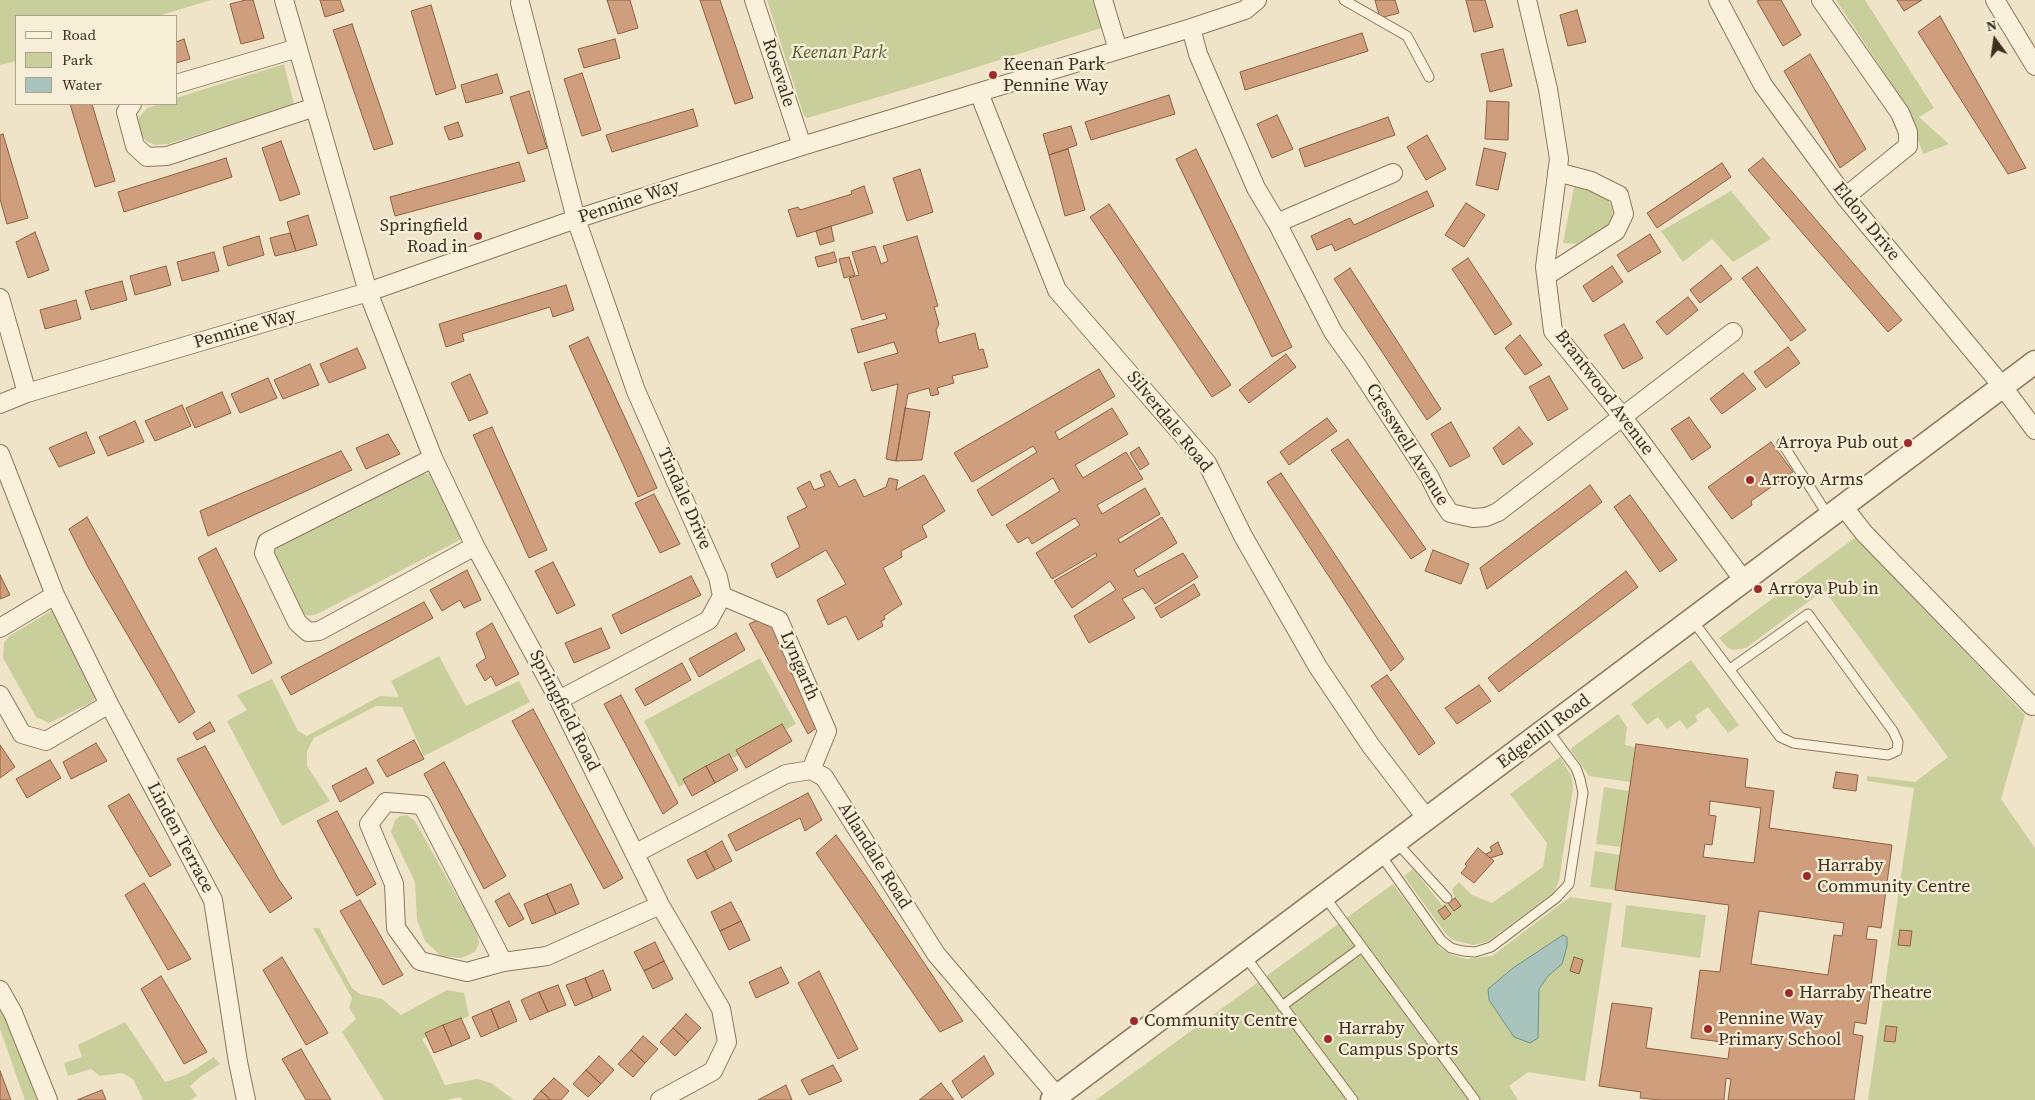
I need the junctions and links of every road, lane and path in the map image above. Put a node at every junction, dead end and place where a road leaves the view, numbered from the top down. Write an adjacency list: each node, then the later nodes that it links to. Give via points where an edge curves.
1 (284, 0): 12 (street, Springfield Road)
2 (754, 0): 20 (street, Rosevale)
3 (1103, 0): 13 (street)
4 (1257, 0): 11 (street, Pennine Way, via 1245,10)
5 (1344, 0): 15 (lane, via 1407,36)
6 (1527, 0): 21 (street, Brantwood Avenue, via 1548,89 1559,159)
7 (1718, 0): 23 (street, Eldon Drive, via 1763,85)
8 (1821, 0): 23 (street, via 1900,114 1908,132 1908,146)
9 (1995, 0): 14 (street)
10 (520, 3): 24 (street, Tindale Drive)
11 (1191, 28): 13 (street, Pennine Way); 25 (street, Cresswell Avenue, via 1198,54 1256,188)
12 (298, 48): 16 (street); 19 (street, Springfield Road)
13 (1118, 50): 17 (street, Pennine Way)
14 (2035, 66)
15 (1429, 76)
16 (178, 83)
17 (979, 93): 20 (street, Pennine Way); 53 (street, Silverdale Road, via 1057,290 1207,463 1243,536 1318,667 1371,746)
18 (131, 105): 19 (street, via 126,112 135,146 147,157 167,156)
19 (315, 107): 27 (street, Springfield Road)
20 (802, 146): 24 (street, Pennine Way)
21 (1557, 172): 26 (street, Brantwood Avenue); 26 (street, via 1591,181 1619,195 1624,214 1616,231)
22 (1393, 173): 25 (street)
23 (1845, 197): 31 (street, Eldon Drive)
24 (576, 219): 27 (street, Pennine Way); 43 (street, Tindale Drive, via 636,391 718,577)
25 (1277, 223): 34 (street, Cresswell Avenue, via 1333,332 1450,512 1473,518 1498,512)
26 (1546, 276): 34 (street, Brantwood Avenue, via 1553,331)
27 (368, 292): 32 (street, Pennine Way); 38 (street, Springfield Road)
28 (0, 298): 32 (street)
29 (1733, 332): 34 (street, Cresswell Avenue)
30 (2035, 362): 31 (street, Edgehill Road)
31 (2003, 387): 35 (street, Eldon Drive); 39 (street, Edgehill Road)
32 (27, 393): 33 (street, Pennine Way)
33 (0, 404)
34 (1622, 416): 41 (street, Brantwood Avenue)
35 (2035, 430)
36 (1782, 443): 39 (lane)
37 (0, 454): 42 (street, Linden Terrace)
38 (433, 458): 40 (street, Springfield Road); 40 (street, via 267,542 264,554 297,622 308,632 319,631)
39 (1836, 511): 41 (street, Edgehill Road); 50 (street, via 1864,533)
40 (475, 546): 48 (street, Springfield Road)
41 (1744, 581): 44 (street, Edgehill Road)
42 (55, 595): 45 (street); 49 (street, Linden Terrace)
43 (722, 596): 48 (street, via 709,620); 52 (street, Lyngarth, via 779,620 827,731)
44 (1693, 620): 46 (lane); 51 (street, Edgehill Road)
45 (0, 628)
46 (1730, 669): 46 (lane, via 1808,614 1894,731 1897,751 1888,756 1793,743 1780,737)
47 (0, 695): 49 (street, via 22,734 46,741)
48 (559, 700): 55 (street, Springfield Road)
49 (109, 704): 66 (street, Linden Terrace, via 213,900)
50 (2032, 706)
51 (1547, 729): 53 (street, Edgehill Road); 54 (lane, via 1576,768 1583,793 1569,884 1548,904 1490,947 1475,952 1451,948 1441,940)
52 (811, 770): 55 (street, via 786,774); 64 (street, Allandale Road, via 824,777 936,954)
53 (1427, 819): 54 (street, Edgehill Road)
54 (1388, 848): 56 (street, Edgehill Road); 57 (lane)
55 (636, 853): 58 (street, Springfield Road)
56 (1324, 897): 59 (lane); 60 (street, Edgehill Road)
57 (1448, 898)
58 (660, 905): 61 (street, via 548,956); 67 (street, Springfield Road, via 721,1009 727,1042 713,1071)
59 (1362, 947): 63 (lane); 69 (lane)
60 (1245, 956): 63 (lane); 64 (street, Edgehill Road)
61 (503, 962): 61 (street, via 467,972 420,961 396,928 394,884 369,824 386,802 422,805)
62 (0, 990): 65 (street, via 13,1013)
63 (1282, 1006): 68 (lane)
64 (1054, 1098)
65 (48, 1100)
66 (246, 1100)
67 (660, 1100)
68 (1353, 1100)
69 (1475, 1100)

